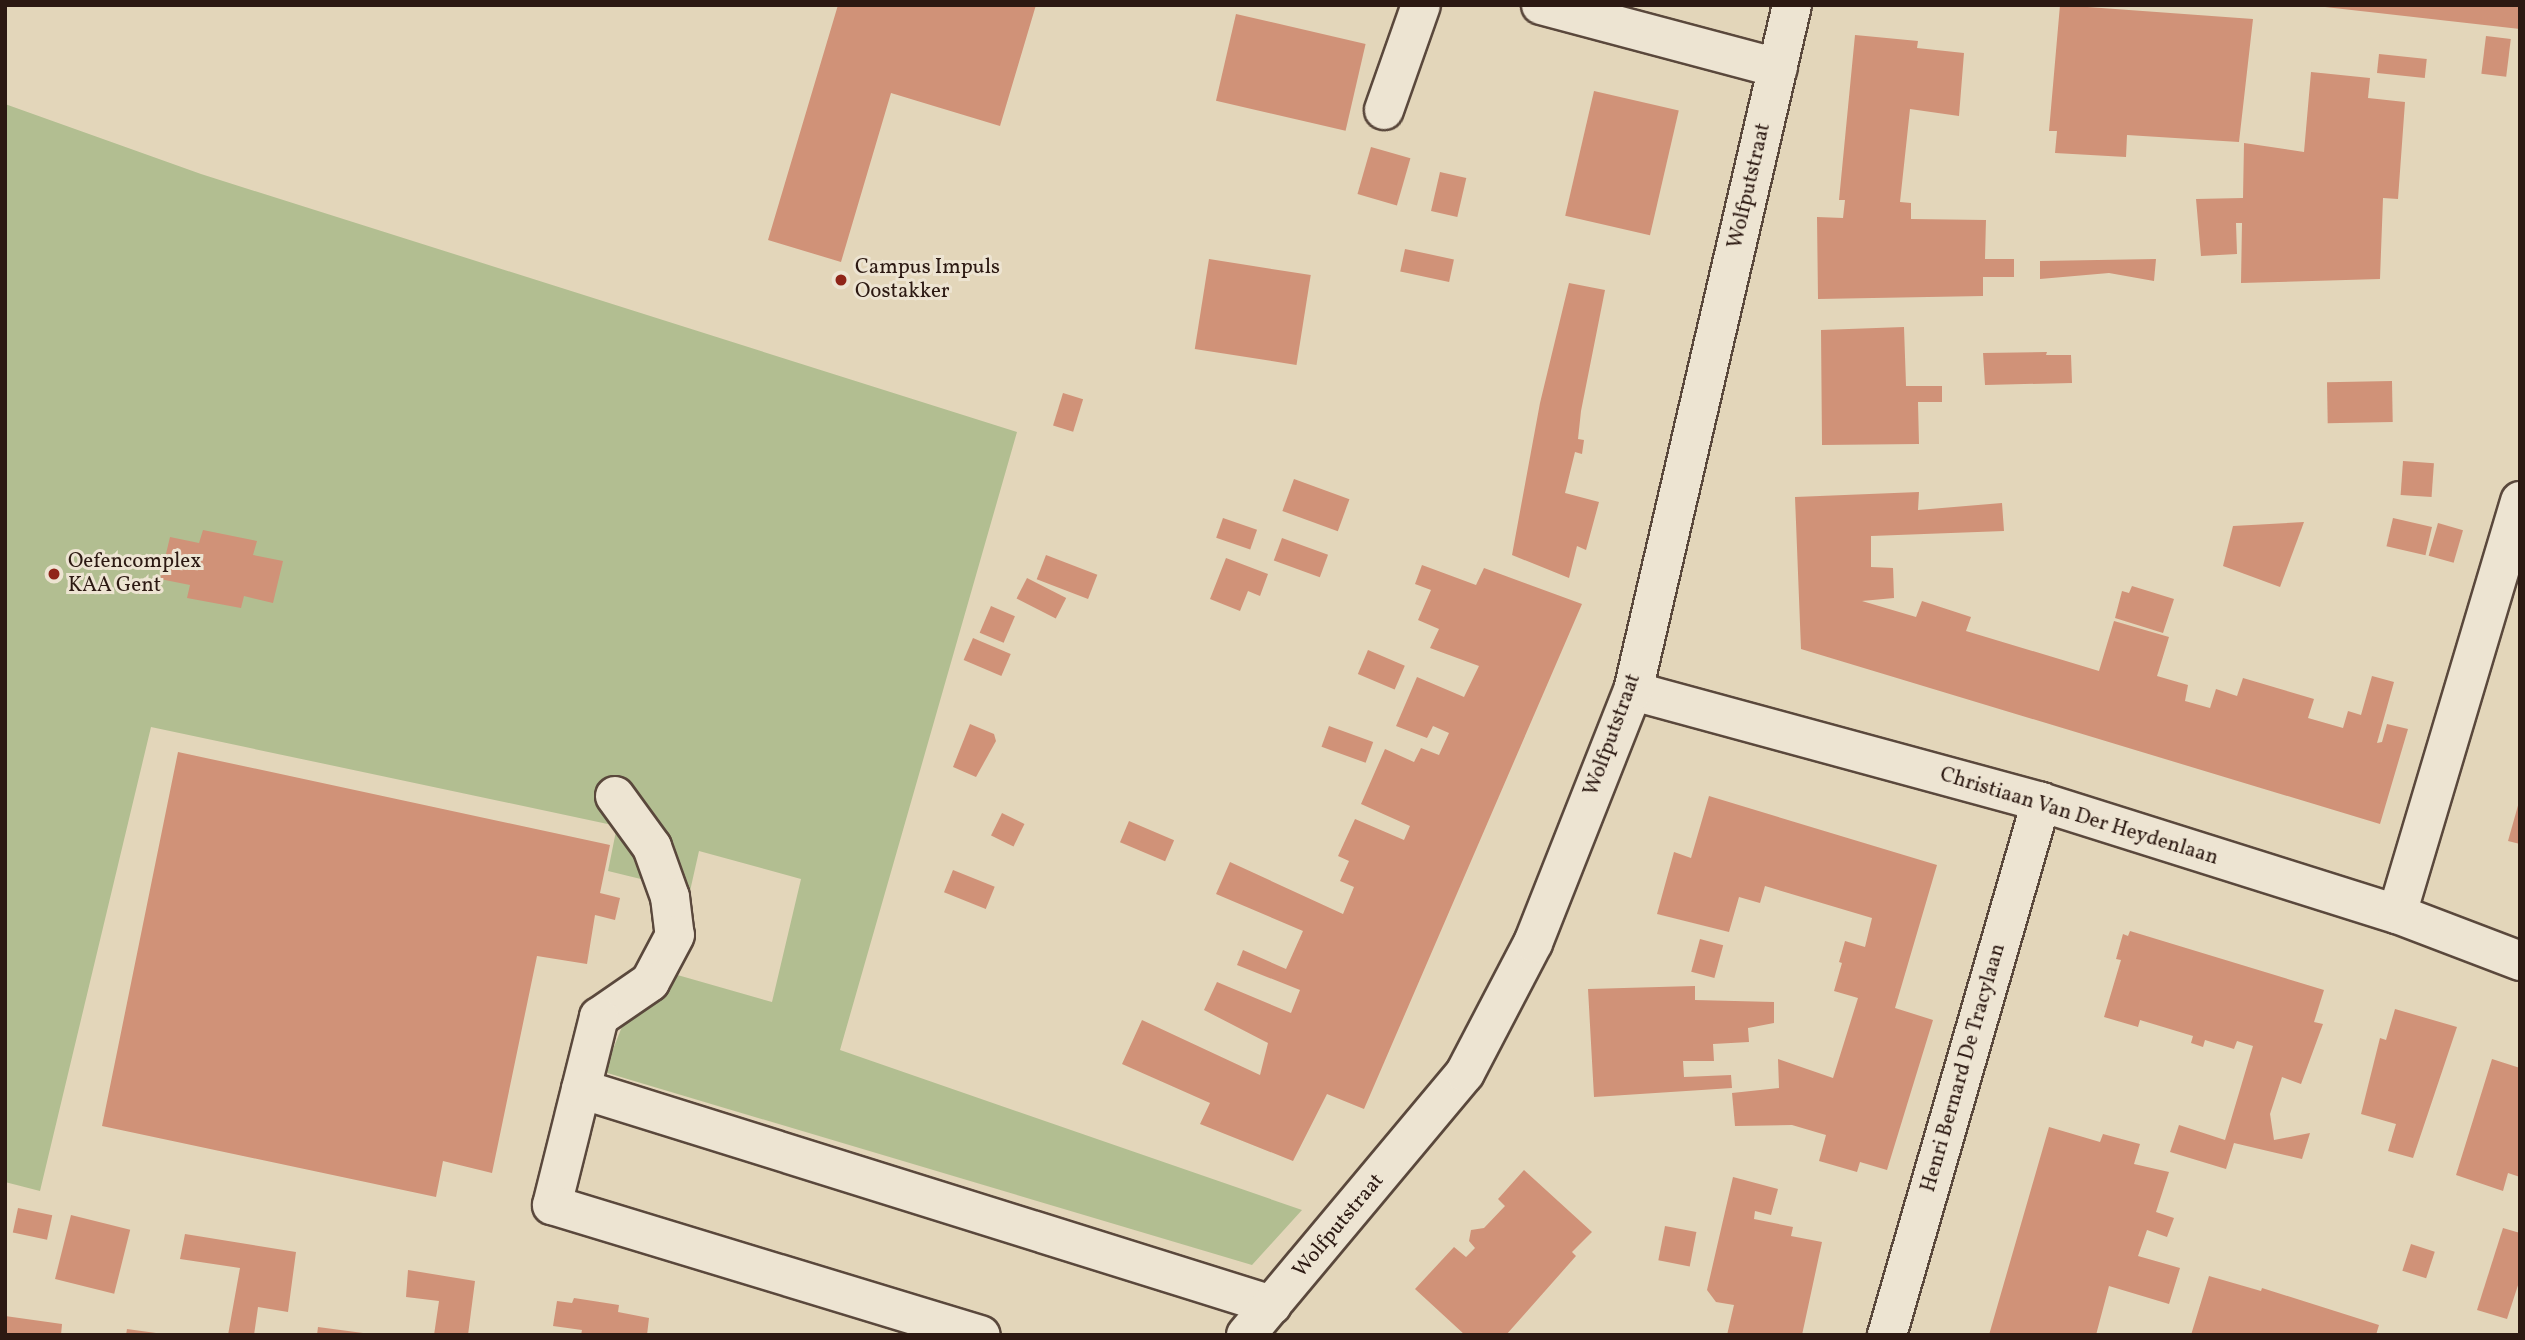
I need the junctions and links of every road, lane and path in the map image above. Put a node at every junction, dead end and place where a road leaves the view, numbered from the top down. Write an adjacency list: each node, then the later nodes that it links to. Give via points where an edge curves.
1 (1421, 5): 5 (street)
2 (1541, 5): 4 (street)
3 (1792, 5): 4 (street, Wolfputstraat)
4 (1778, 68): 7 (street, Wolfputstraat)
5 (1384, 110)
6 (2520, 501): 10 (street)
7 (1633, 691): 9 (street, Christiaan Van Der Heydenlaan); 13 (street, Wolfputstraat, via 1533,943 1465,1073)
8 (615, 796): 12 (street, via 652,847 670,897 675,935 650,982 598,1017)
9 (2041, 802): 10 (street, Christiaan Van Der Heydenlaan); 16 (street, Henri Bernard De Tracylaan)
10 (2397, 914): 11 (street, Christiaan Van Der Heydenlaan)
11 (2520, 961)
12 (581, 1088): 13 (street); 14 (street, via 552,1205)
13 (1272, 1305): 15 (street, Wolfputstraat)
14 (981, 1335)
15 (1246, 1335)
16 (1887, 1335)

